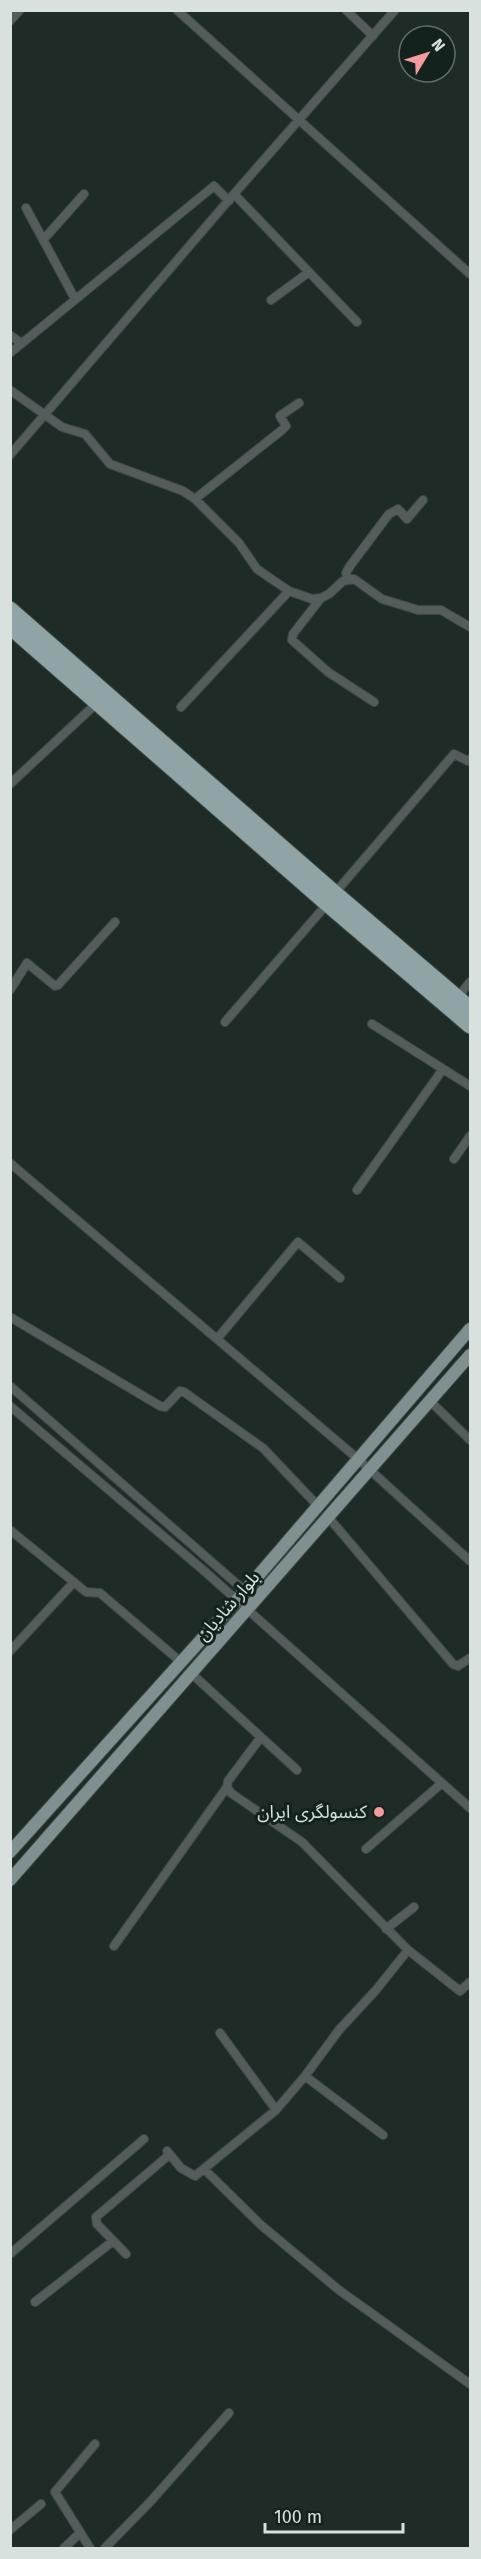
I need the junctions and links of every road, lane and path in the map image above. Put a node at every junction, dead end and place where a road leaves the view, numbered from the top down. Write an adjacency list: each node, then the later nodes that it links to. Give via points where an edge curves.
1 (20, 10): 5 (street)
2 (177, 10): 7 (street)
3 (346, 10): 6 (street)
4 (396, 10): 6 (street)
5 (10, 21)
6 (372, 36): 7 (street)
7 (300, 118): 9 (street); 13 (street)
8 (84, 194): 11 (street)
9 (231, 197): 12 (street); 14 (street, via 214,186); 22 (street)
10 (26, 208): 11 (street)
11 (43, 240): 14 (street)
12 (309, 272): 15 (street); 16 (street)
13 (471, 274)
14 (75, 299): 18 (street)
15 (271, 300)
16 (357, 322)
17 (10, 335): 18 (street)
18 (21, 343): 19 (street)
19 (10, 353)
20 (10, 390): 22 (street)
21 (299, 403): 24 (street, via 280,416 286,426 282,430)
22 (45, 413): 23 (street); 24 (street, via 62,427 86,434 110,464 183,490)
23 (10, 455)
24 (195, 499): 27 (street, via 239,543 257,569)
25 (423, 500): 26 (street, via 407,519 398,509 389,514 350,566)
26 (348, 578): 28 (street); 31 (street, via 382,599 418,610 441,610)
27 (289, 591): 28 (street); 34 (street)
28 (321, 598): 33 (street, via 292,640 328,672)
29 (10, 609): 37 (highway)
30 (10, 627): 32 (highway)
31 (471, 627)
32 (98, 702): 36 (street); 37 (highway)
33 (374, 702)
34 (182, 707)
35 (471, 759): 37 (street, via 454,754)
36 (10, 784)
37 (331, 899): 41 (highway); 43 (street); 45 (highway)
38 (115, 922): 40 (street, via 58,985 27,963)
39 (471, 982): 41 (street)
40 (10, 990)
41 (458, 997): 42 (highway)
42 (471, 1008)
43 (225, 1022)
44 (372, 1024): 46 (street)
45 (471, 1026)
46 (443, 1069): 47 (street); 51 (street)
47 (471, 1086)
48 (471, 1136): 49 (street)
49 (454, 1159)
50 (10, 1163): 55 (street)
51 (357, 1190)
52 (340, 1278): 55 (street, via 298,1242)
53 (10, 1317): 63 (street, via 160,1406 165,1407 176,1393 184,1392 262,1448)
54 (471, 1329): 61 (main road, بلوار شادیان)
55 (218, 1339): 61 (street)
56 (471, 1355): 58 (main road, بلوار شادیان)
57 (10, 1386): 68 (street)
58 (430, 1401): 60 (street); 62 (main road, بلوار شادیان)
59 (10, 1406): 68 (street)
60 (471, 1440)
61 (358, 1459): 62 (street); 63 (main road, بلوار شادیان)
62 (370, 1469): 64 (main road, بلوار شادیان); 66 (street)
63 (318, 1506): 68 (main road, بلوار شادیان)
64 (329, 1518): 69 (main road, بلوار شادیان); 71 (street, via 453,1664 458,1666)
65 (10, 1530): 67 (street)
66 (471, 1561)
67 (74, 1582): 70 (street); 72 (street, via 86,1592 100,1593)
68 (241, 1595): 69 (street); 72 (main road, بلوار شادیان)
69 (248, 1610): 73 (main road, بلوار شادیان); 76 (street)
70 (10, 1651)
71 (471, 1658)
72 (181, 1662): 80 (main road, بلوار شادیان)
73 (192, 1674): 74 (street); 81 (main road, بلوار شادیان)
74 (261, 1737): 75 (street); 77 (street)
75 (297, 1770)
76 (442, 1783): 78 (street); 79 (street)
77 (227, 1787): 83 (street, via 302,1842); 84 (street)
78 (471, 1808)
79 (366, 1850)
80 (10, 1852)
81 (10, 1880)
82 (414, 1906): 83 (street)
83 (386, 1929): 85 (street)
84 (114, 1946)
85 (408, 1950): 86 (street, via 460,1991); 88 (street)
86 (471, 1982)
87 (220, 2033): 89 (street)
88 (305, 2076): 89 (street); 90 (street)
89 (276, 2110): 92 (street)
90 (383, 2135)
91 (144, 2139): 94 (street)
92 (204, 2169): 93 (street, via 196,2176 181,2168 168,2153 96,2217 97,2224); 97 (street, via 261,2225 339,2290)
93 (113, 2241): 95 (street); 96 (street)
94 (10, 2254)
95 (126, 2254)
96 (35, 2302)
97 (471, 2384)
98 (229, 2413): 105 (street)
99 (95, 2444): 102 (street, via 55,2492)
100 (41, 2504): 101 (street)
101 (10, 2530)
102 (80, 2533): 103 (street); 104 (street)
103 (67, 2546)
104 (90, 2548)
105 (105, 2548)

